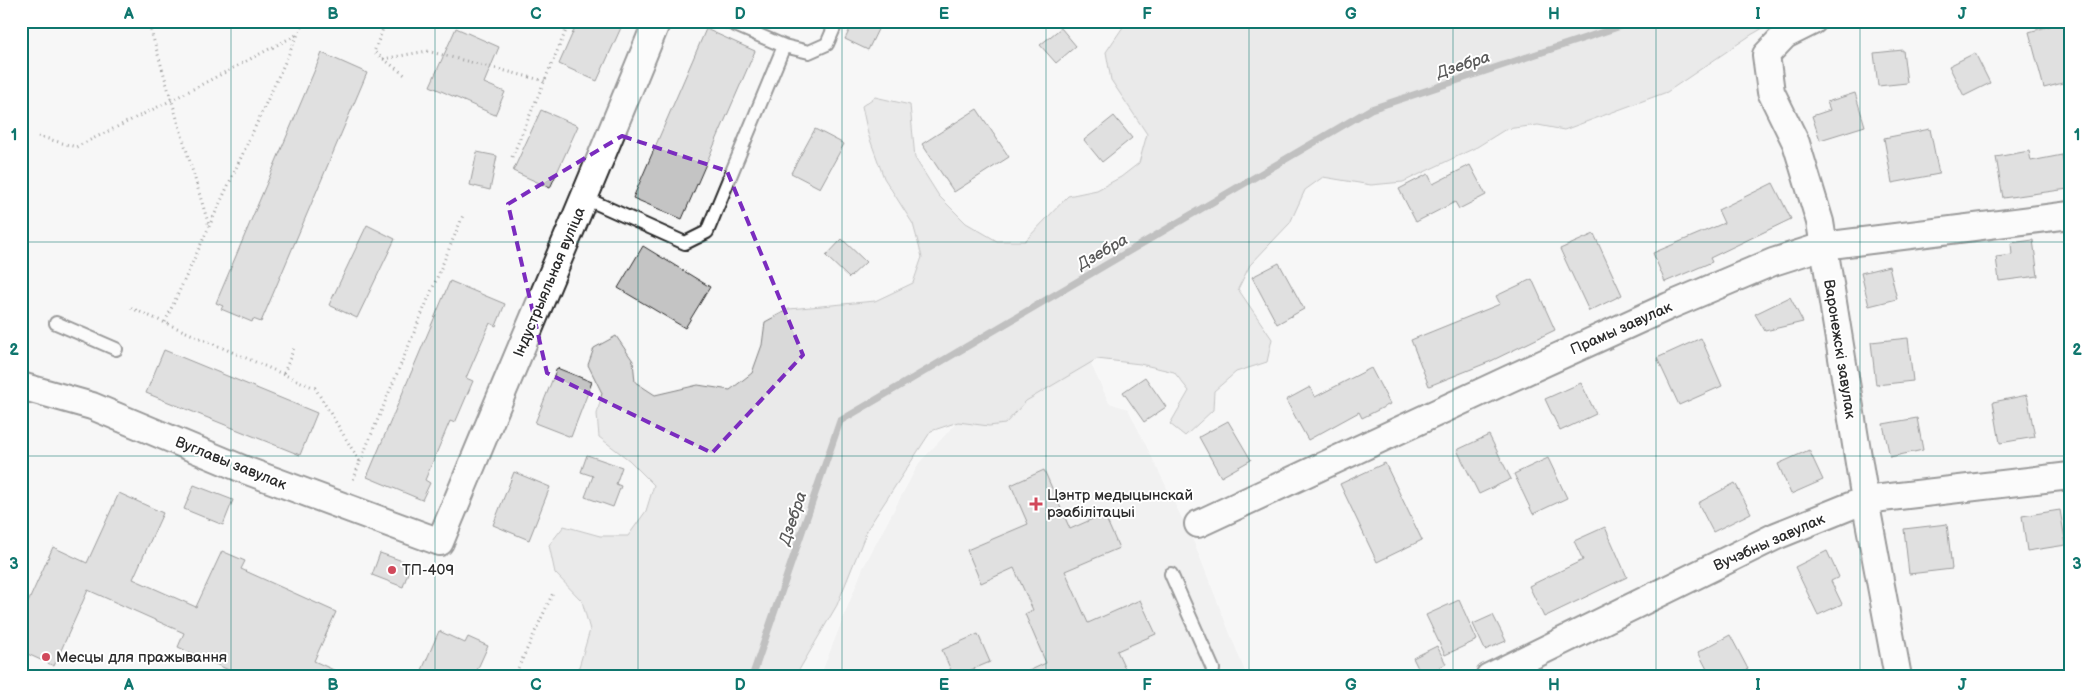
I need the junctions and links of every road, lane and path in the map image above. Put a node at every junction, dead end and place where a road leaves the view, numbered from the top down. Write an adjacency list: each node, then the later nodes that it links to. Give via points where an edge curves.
1 (148, 21): 14 (path)
2 (304, 21): 9 (path)
3 (386, 21): 11 (path, via 374,52)
4 (570, 21): 13 (path)
5 (657, 21): 17 (street, Індустрыяльная вуліца)
6 (726, 21): 10 (lane)
7 (837, 21): 10 (lane, via 827,44 821,47 808,52)
8 (1813, 21): 21 (street, Варонежскі завулак, via 1785,35 1766,55 1771,92 1796,143)
9 (298, 33): 14 (path); 20 (path)
10 (784, 46): 17 (lane, via 707,232 686,242)
11 (383, 59): 12 (path); 13 (path, via 427,51)
12 (406, 76)
13 (545, 81): 16 (path)
14 (172, 100): 15 (path, via 76,147); 20 (path)
15 (38, 136)
16 (512, 157)
17 (585, 198): 34 (street, Індустрыяльная вуліца)
18 (464, 213): 29 (path)
19 (2070, 215): 21 (street, Прамы завулак)
20 (209, 226): 23 (path)
21 (1824, 246): 31 (street, Варонежскі завулак); 33 (street, Прамы завулак, via 1773,262 1669,306)
22 (131, 308): 23 (path)
23 (165, 322): 27 (path)
24 (56, 324): 25 (lane)
25 (116, 348)
26 (294, 348): 27 (path)
27 (284, 373): 29 (path, via 315,388)
28 (21, 386): 32 (street, Вуглавы завулак, via 92,406 245,470)
29 (360, 462): 32 (path)
30 (2070, 476): 31 (street, Вучэбны завулак)
31 (1866, 500): 39 (street, Вучэбны завулак, via 1776,536); 40 (street, Варонежскі завулак)
32 (343, 506): 34 (street, Вуглавы завулак)
33 (1198, 524)
34 (440, 542)
35 (1171, 574): 38 (lane, via 1213,669)
36 (553, 593): 37 (path)
37 (514, 677)
38 (1212, 677)
39 (1489, 677)
40 (1898, 677)

